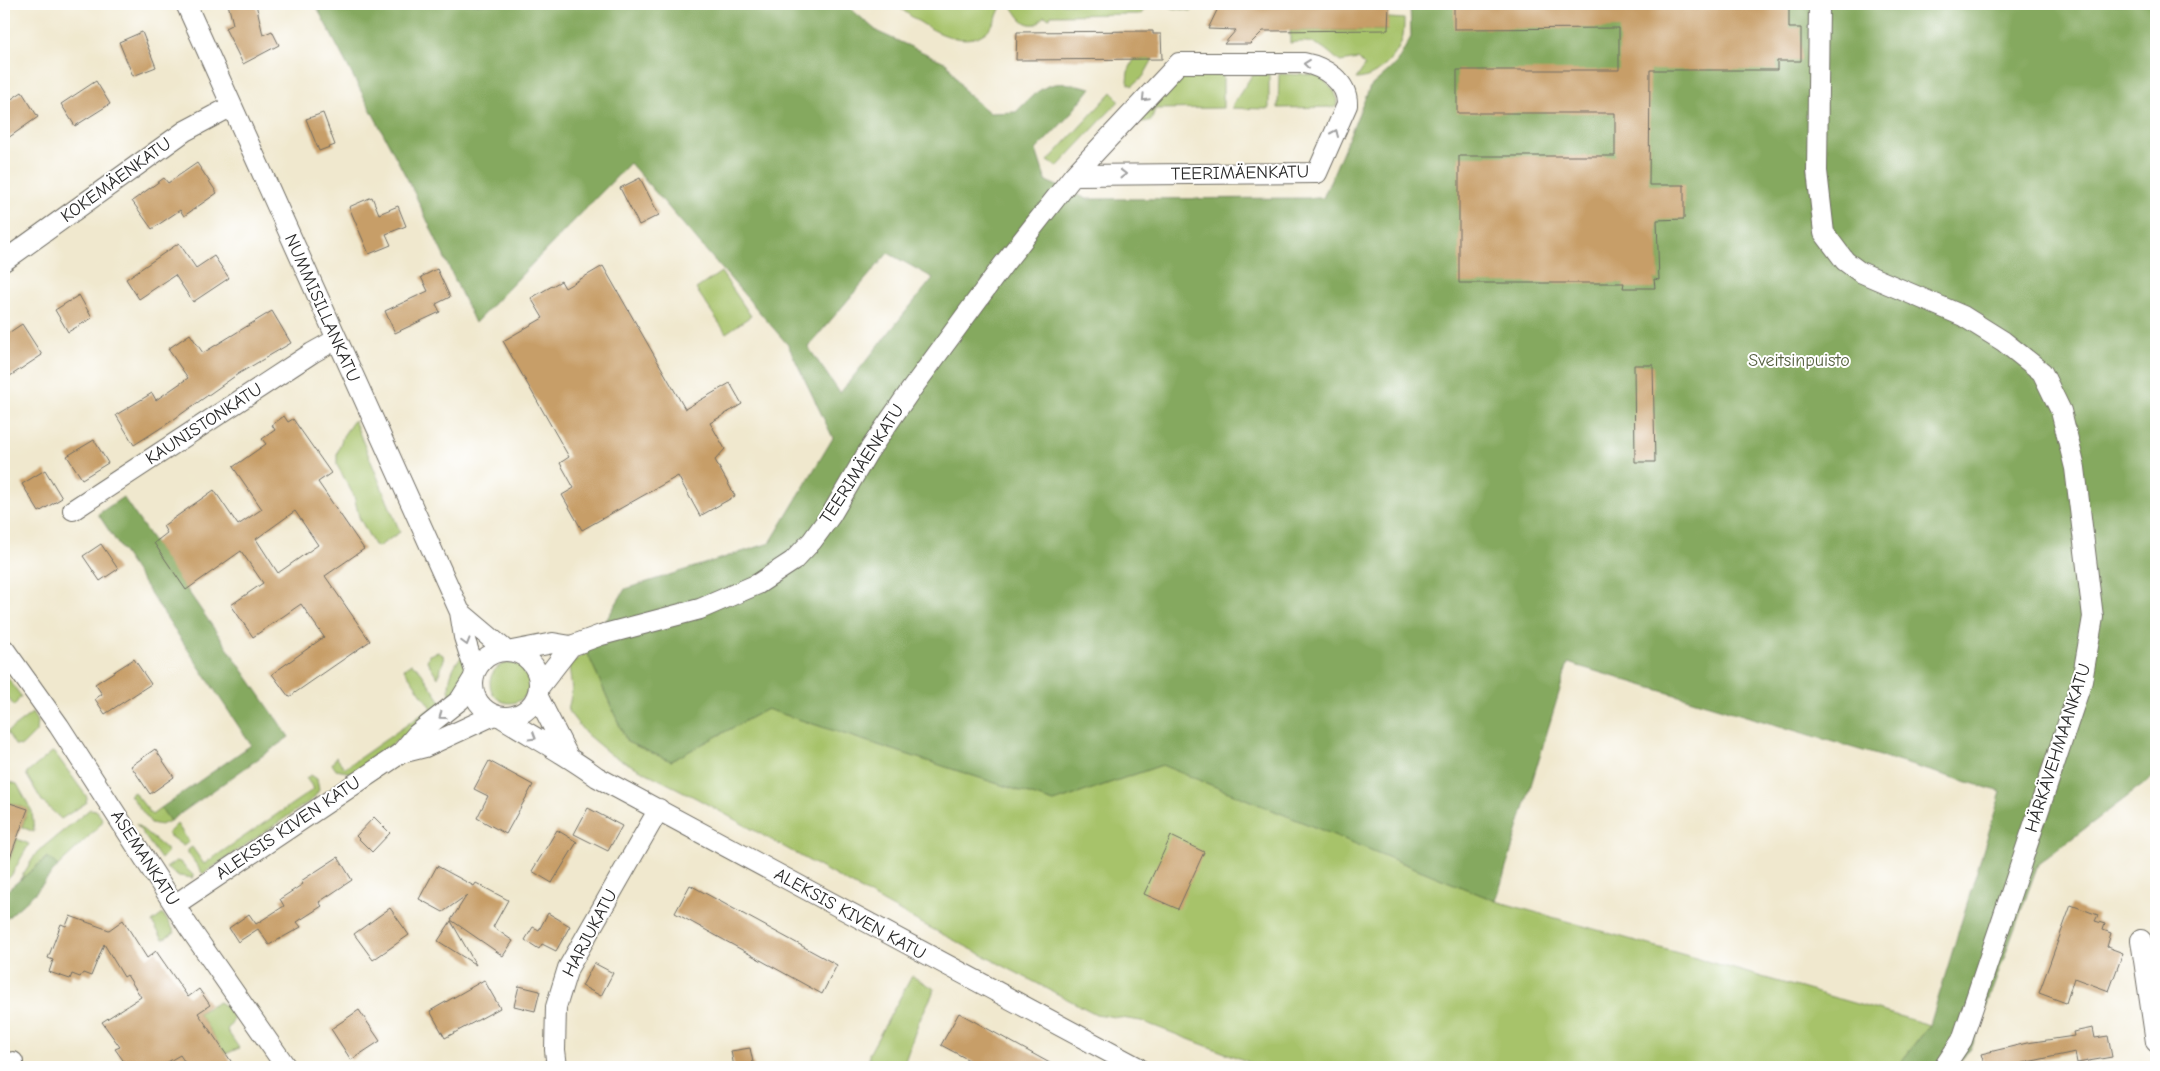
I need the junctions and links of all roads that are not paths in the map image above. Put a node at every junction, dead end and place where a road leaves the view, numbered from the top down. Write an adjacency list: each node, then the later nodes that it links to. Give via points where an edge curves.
1 (186, 4): 3 (street, NUMMISILLANKATU)
2 (1819, 4): 25 (street, HÄRKÄVEHMAANKATU, via 1817,171 1824,233 1845,261 1860,272 1963,316 2003,341 2042,372 2061,411 2076,468 2091,585 2093,617 2082,681 1962,1040)
3 (232, 106): 5 (street, KOKEMÄENKATU, via 185,131); 6 (street, NUMMISILLANKATU)
4 (1074, 175): 4 (street, TEERIMÄENKATU, one-way to 4, via 1317,173 1348,98 1337,79 1317,66 1179,63); 9 (street, TEERIMÄENKATU, via 913,387 868,452 831,515 793,561 732,597)
5 (4, 261)
6 (337, 340): 7 (street, KAUNISTONKATU, via 312,353); 8 (street, NUMMISILLANKATU)
7 (73, 510)
8 (460, 612): 11 (street, NUMMISILLANKATU); 12 (street, NUMMISILLANKATU, one-way to 12)
9 (570, 646): 11 (street, TEERIMÄENKATU, via 553,643); 13 (street)
10 (4, 649): 18 (street, ASEMANKATU, via 59,726)
11 (508, 651): 12 (street, via 487,656); 13 (street, via 521,654 535,668)
12 (474, 675): 14 (street, via 477,701); 15 (street, ALEKSIS KIVEN KATU, one-way to 15, via 456,704 417,734)
13 (538, 691): 14 (street, via 527,710 519,715); 16 (street, ALEKSIS KIVEN KATU)
14 (497, 716): 15 (street, ALEKSIS KIVEN KATU, via 425,747); 16 (street, ALEKSIS KIVEN KATU, one-way to 16)
15 (400, 754): 18 (street, ALEKSIS KIVEN KATU)
16 (567, 754): 17 (street, ALEKSIS KIVEN KATU, via 597,777)
17 (659, 809): 21 (street, ALEKSIS KIVEN KATU); 23 (street, HARJUKATU, via 568,968 556,1008)
18 (176, 904): 22 (street, ASEMANKATU)
19 (2141, 940): 20 (street)
20 (2156, 1042)
21 (1101, 1059): 24 (street, ALEKSIS KIVEN KATU)
22 (286, 1067)
23 (557, 1067)
24 (1138, 1067)
25 (1944, 1067)

